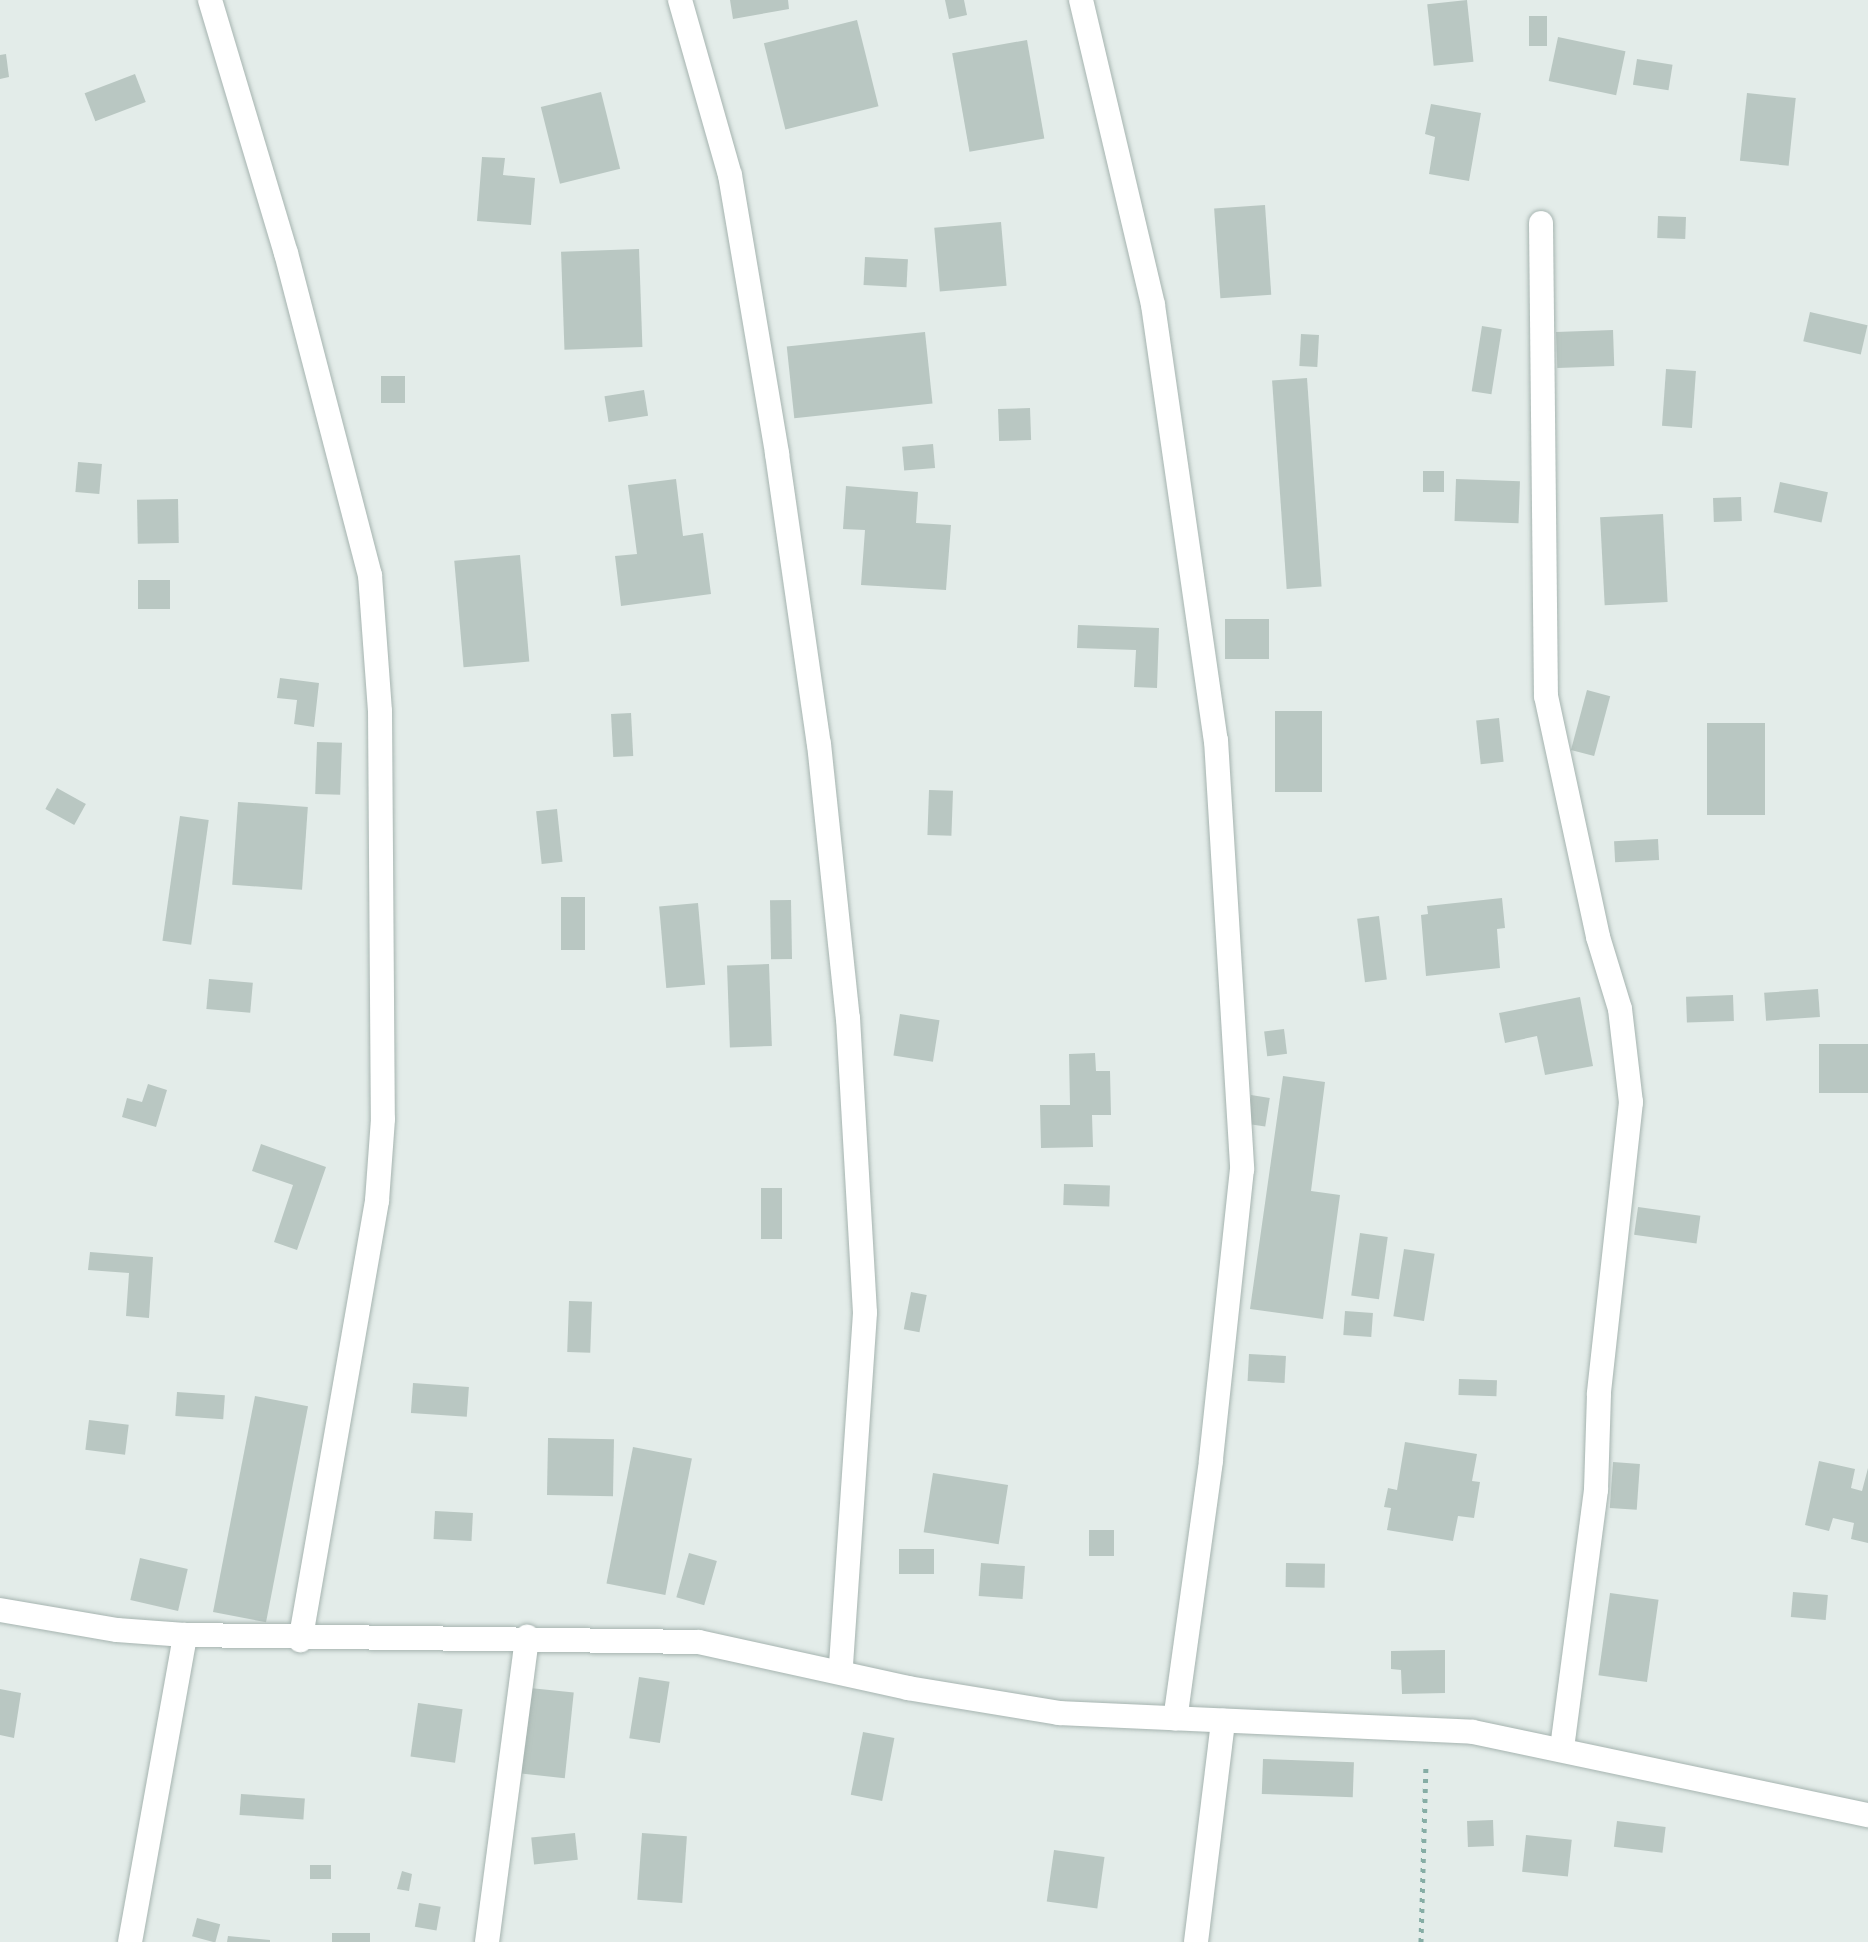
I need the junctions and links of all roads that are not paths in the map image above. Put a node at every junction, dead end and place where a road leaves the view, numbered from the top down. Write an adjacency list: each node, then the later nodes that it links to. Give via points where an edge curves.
1 (210, 0): 8 (street, via 286,253 370,575 380,711 383,1119 378,1187)
2 (680, 0): 9 (street, via 730,175 777,454 819,744 848,1018 865,1313)
3 (1081, 0): 10 (street, via 1153,305 1216,740 1242,1169 1211,1461)
4 (1541, 223): 12 (street, via 1546,696 1598,937 1620,1009 1631,1102 1599,1394 1596,1490)
5 (0, 1610): 6 (street, via 117,1630)
6 (185, 1635): 8 (street, via 243,1633); 14 (street)
7 (527, 1637): 8 (street); 9 (street, via 699,1642); 15 (street)
8 (300, 1640)
9 (841, 1669): 10 (street, via 908,1688 1059,1713)
10 (1175, 1719): 11 (street)
11 (1223, 1721): 12 (street, via 1473,1732); 16 (street)
12 (1562, 1750): 13 (street)
13 (1868, 1815)
14 (130, 1942)
15 (487, 1942)
16 (1196, 1942)

